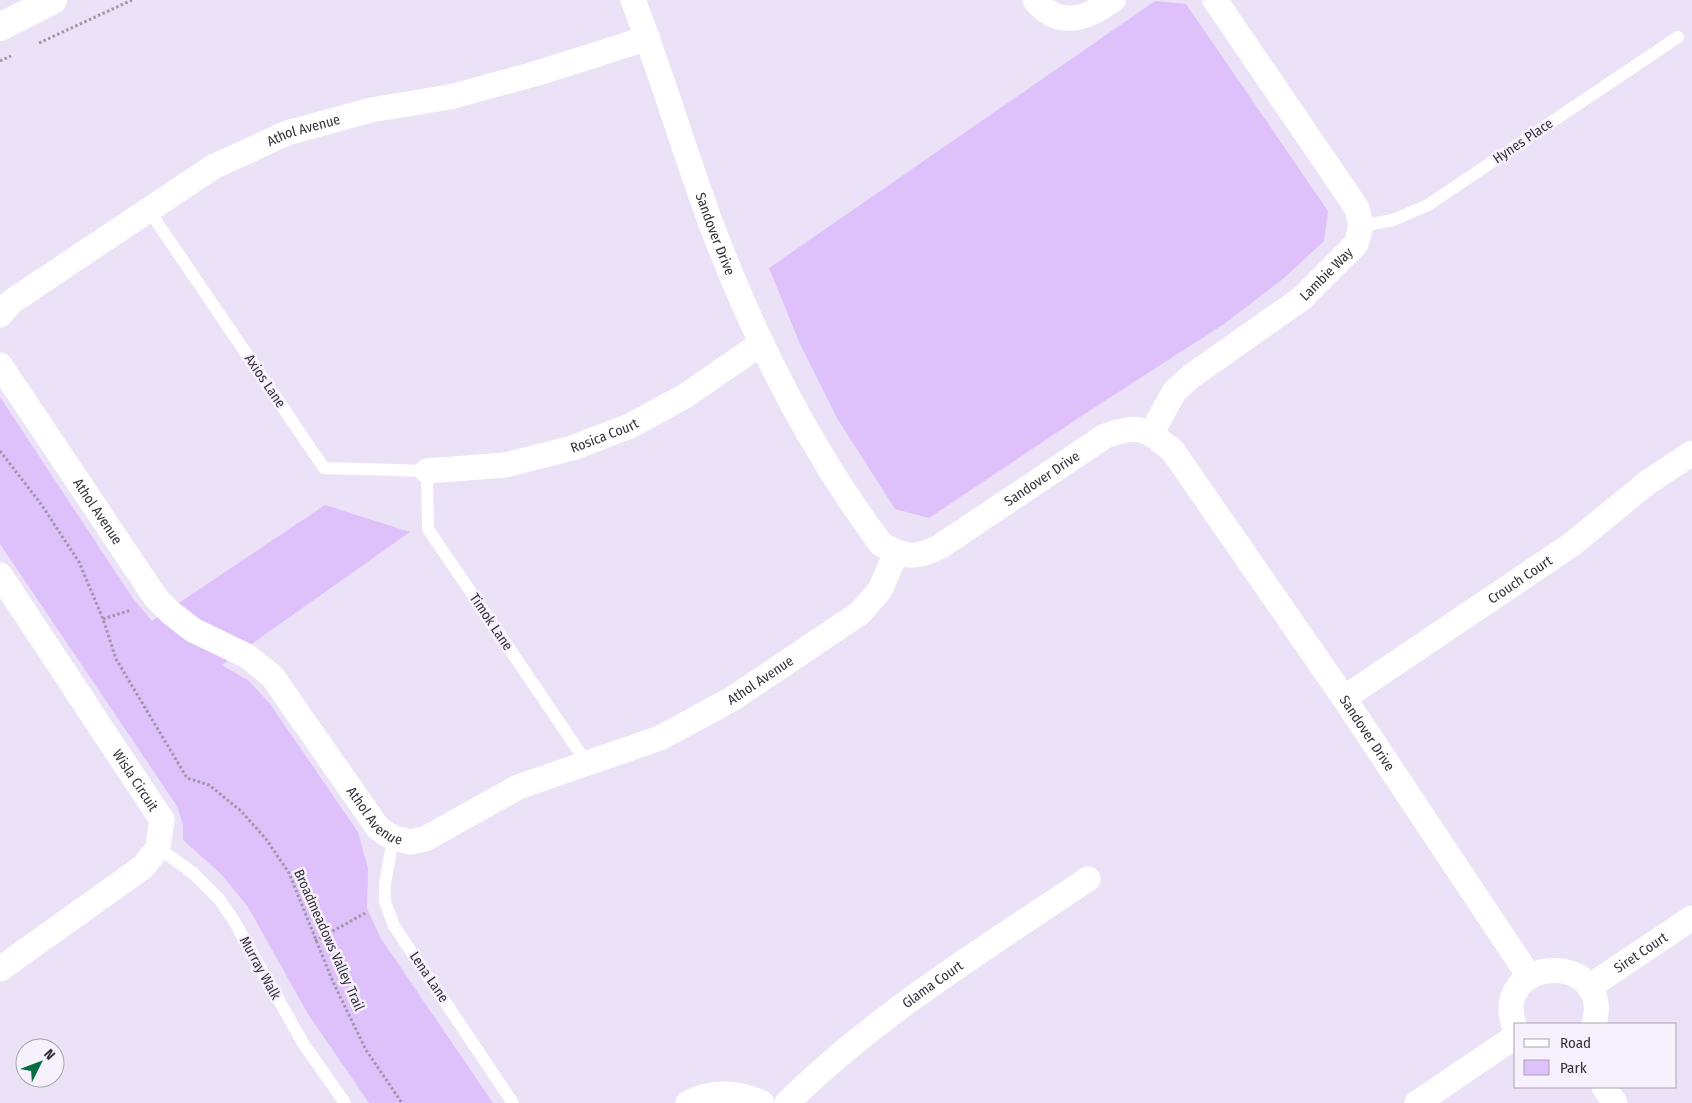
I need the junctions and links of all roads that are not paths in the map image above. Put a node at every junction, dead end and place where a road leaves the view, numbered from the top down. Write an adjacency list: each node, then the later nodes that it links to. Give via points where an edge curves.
1 (53, 0): 6 (street)
2 (633, 0): 8 (street, Sandover Drive)
3 (1035, 0): 4 (street, via 1060,18 1081,18)
4 (1113, 0)
5 (1215, 0): 10 (street, via 1348,195)
6 (0, 27)
7 (1678, 37): 10 (lane, Hynes Place, via 1428,205 1393,220)
8 (648, 38): 9 (street, Athol Avenue, via 450,97 371,110 287,133 213,167); 12 (street, Sandover Drive, via 709,219)
9 (148, 209): 11 (street, Athol Avenue, via 11,302); 16 (lane, Axios Lane, via 324,468)
10 (1361, 226): 14 (street, Lambie Way, via 1356,244 1301,299 1190,377 1174,392)
11 (0, 315)
12 (762, 343): 16 (street, Rosica Court, via 685,396 630,426 572,448 506,465); 17 (street, Sandover Drive, via 813,440 868,528 881,544)
13 (0, 365): 21 (street, Athol Avenue, via 156,598 193,630 247,656 272,676 366,813 378,828)
14 (1151, 434): 17 (street, Sandover Drive, via 1129,428 1105,436 941,546 922,556); 19 (street, Sandover Drive, via 1173,451)
15 (1692, 453): 19 (street, Crouch Court, via 1648,483 1571,545)
16 (427, 471): 20 (lane, Timok Lane, via 428,529)
17 (896, 553): 20 (street, Athol Avenue, via 880,590 860,613 844,624 732,700 660,738)
18 (0, 575): 22 (street, Wisla Circuit, via 151,800 162,820)
19 (1344, 698): 26 (street, Sandover Drive)
20 (587, 763): 21 (street, Athol Avenue, via 518,787 425,839 411,842)
21 (393, 838): 33 (lane, Lena Lane, via 385,902 394,926)
22 (158, 848): 25 (street, via 143,867); 32 (lane, Murray Walk, via 193,873 219,899 284,1012)
23 (1088, 879): 36 (street, Glama Court, via 866,1032)
24 (1692, 918): 27 (street, Siret Court)
25 (0, 969)
26 (1529, 976): 27 (street, via 1542,970 1557,969 1571,973); 29 (street, via 1516,992 1511,1006)
27 (1589, 987): 28 (street, via 1595,1001)
28 (1594, 1023)
29 (1514, 1026)
30 (1514, 1037): 37 (street)
31 (1605, 1088): 38 (street)
32 (346, 1103)
33 (514, 1103)
34 (688, 1103): 35 (street, via 722,1094 736,1094)
35 (762, 1103)
36 (787, 1103)
37 (1417, 1103)
38 (1615, 1103)

